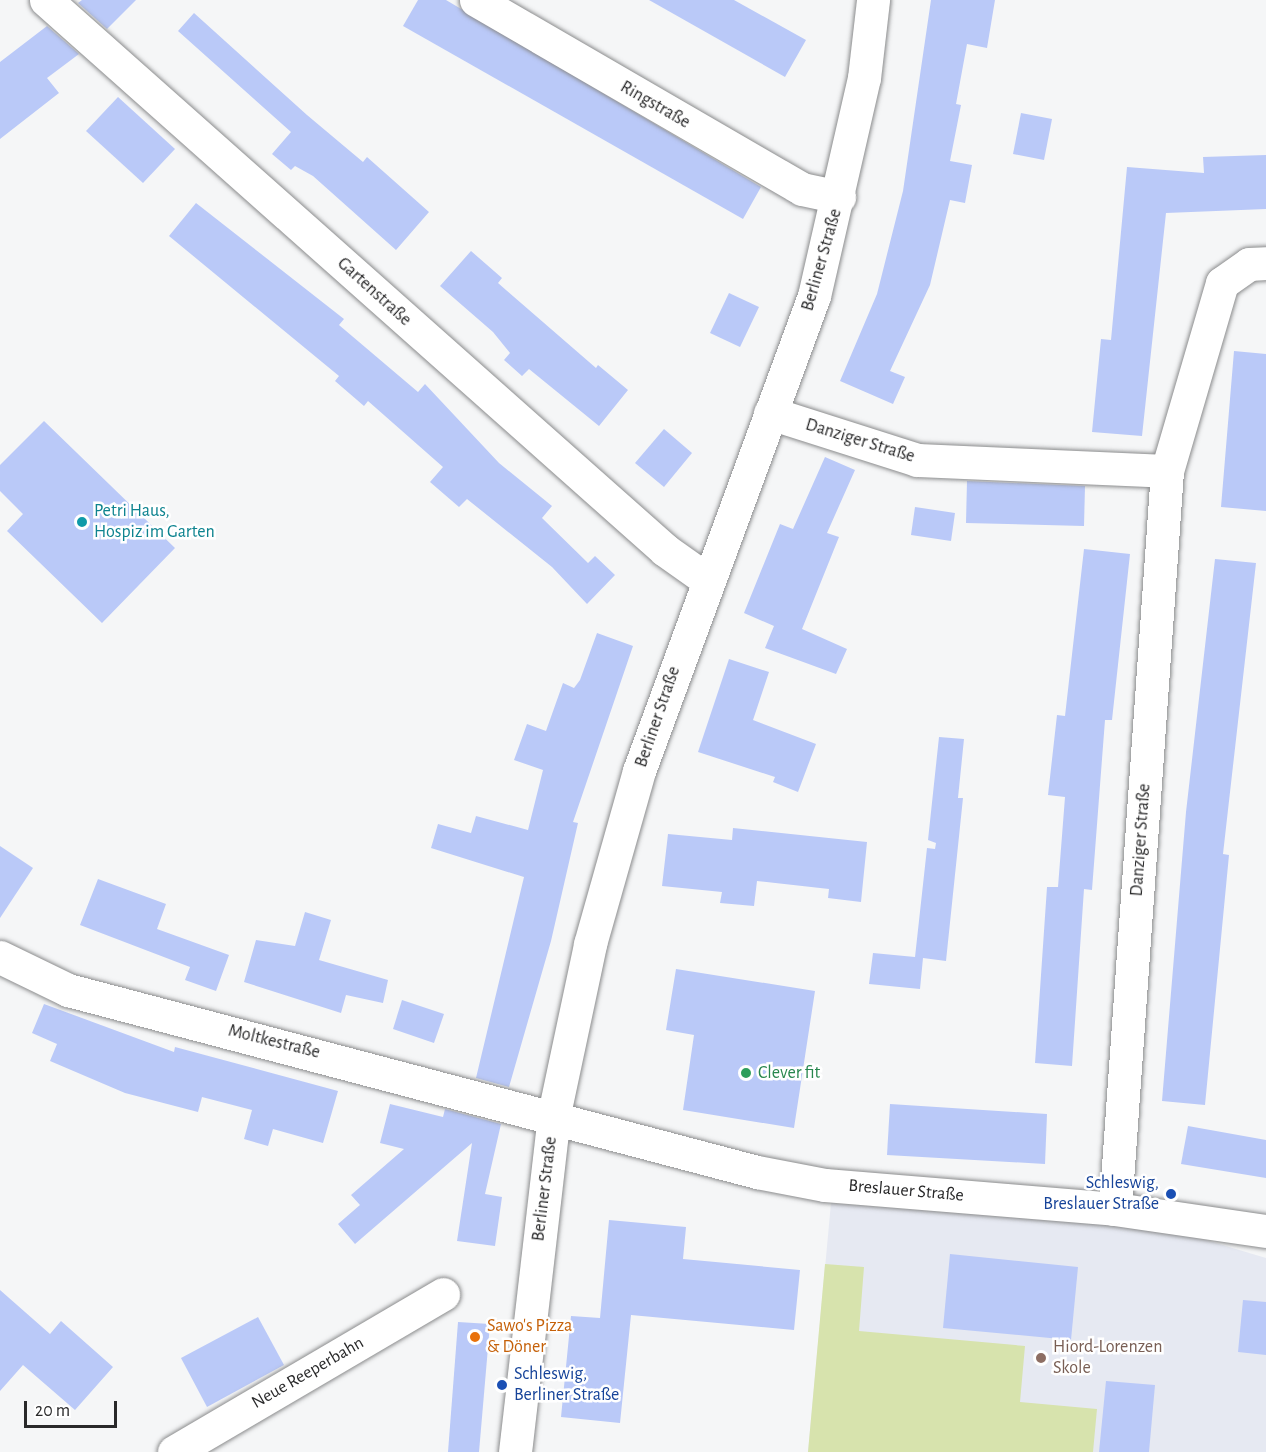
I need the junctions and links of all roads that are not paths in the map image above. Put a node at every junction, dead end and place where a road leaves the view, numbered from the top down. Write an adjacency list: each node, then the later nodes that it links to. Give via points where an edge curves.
1 (46, 0): 8 (street, Gartenstraße, via 665,550)
2 (476, 0): 4 (street, Ringstraße, via 802,189)
3 (873, 0): 4 (street, Berliner Straße)
4 (839, 197): 6 (street, Berliner Straße, via 814,296)
5 (1266, 263): 7 (street, Danziger Straße, via 1249,264 1222,283)
6 (770, 413): 7 (street, Danziger Straße, via 917,460); 8 (street, Berliner Straße)
7 (1167, 471): 11 (street, Danziger Straße)
8 (706, 579): 10 (street, Berliner Straße, via 636,783 590,944)
9 (0, 957): 10 (street, Moltkestraße, via 68,990)
10 (554, 1114): 11 (street, Breslauer Straße, via 757,1172 825,1185); 15 (street, Berliner Straße)
11 (1116, 1209): 12 (street, Breslauer Straße)
12 (1266, 1230)
13 (443, 1294): 14 (street, Neue Reeperbahn)
14 (174, 1452)
15 (515, 1452)

